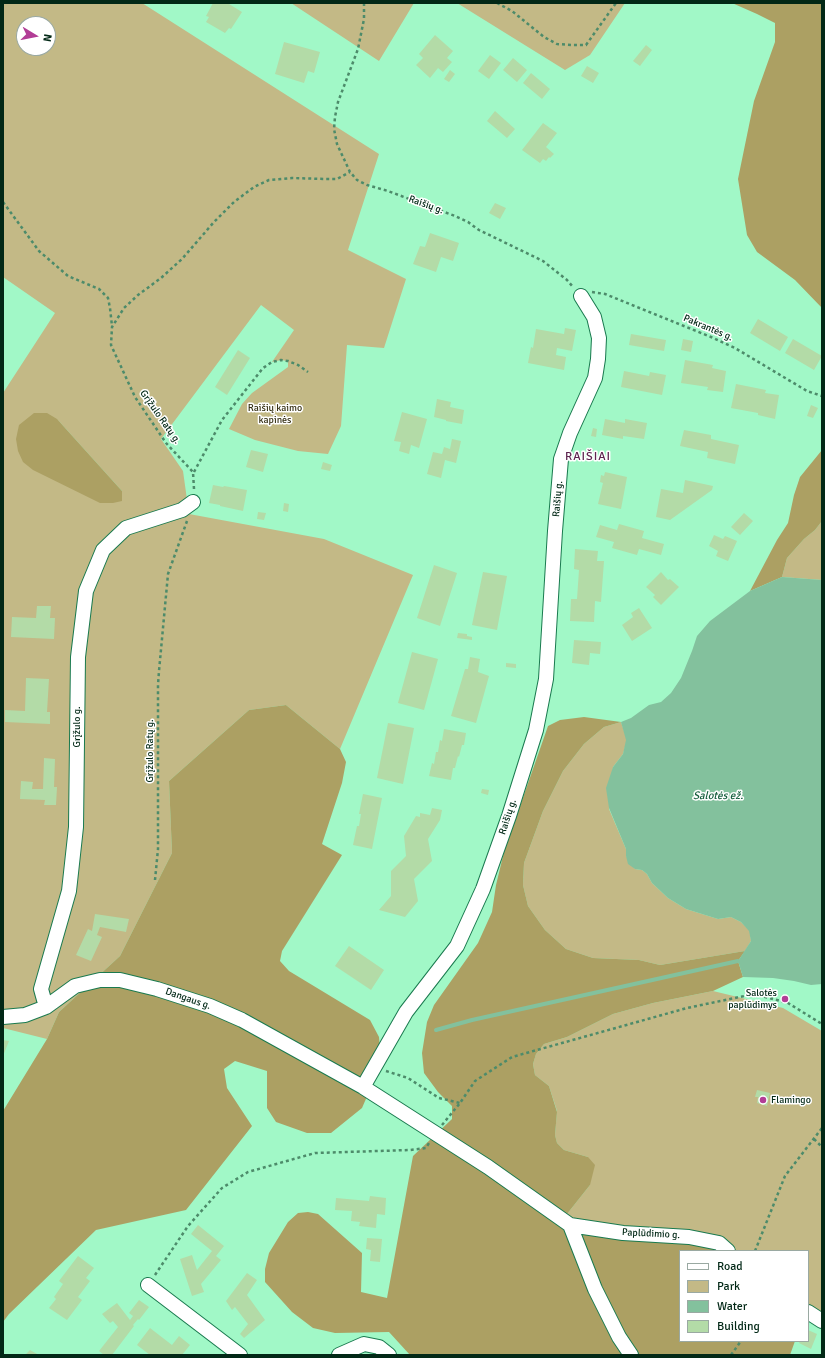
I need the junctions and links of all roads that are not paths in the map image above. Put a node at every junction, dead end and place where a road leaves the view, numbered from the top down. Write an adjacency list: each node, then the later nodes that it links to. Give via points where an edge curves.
1 (581, 296): 5 (street, Raišių g., via 594,317 599,338 598,359 595,378 570,433 562,459 554,531 546,679 536,730 483,889 457,946 406,1012)
2 (193, 502): 3 (street, Grįžulo g., via 182,510 126,528 103,550 86,592 78,657 76,827 69,891 40,989)
3 (46, 1007): 4 (street, Dangaus g., via 25,1015); 5 (street, Dangaus g., via 76,986 100,980 120,980 157,989 210,1006 242,1020)
4 (3, 1017)
5 (363, 1087): 6 (street, Dangaus g., via 488,1167)
6 (570, 1225): 7 (street, Paplūdimio g., via 623,1233 689,1236 719,1243); 14 (street, via 596,1290)
7 (727, 1250)
8 (148, 1286): 11 (street)
9 (809, 1313): 10 (street)
10 (822, 1321)
11 (240, 1355)
12 (339, 1355): 13 (street, via 364,1344 379,1347)
13 (389, 1355)
14 (631, 1355)

